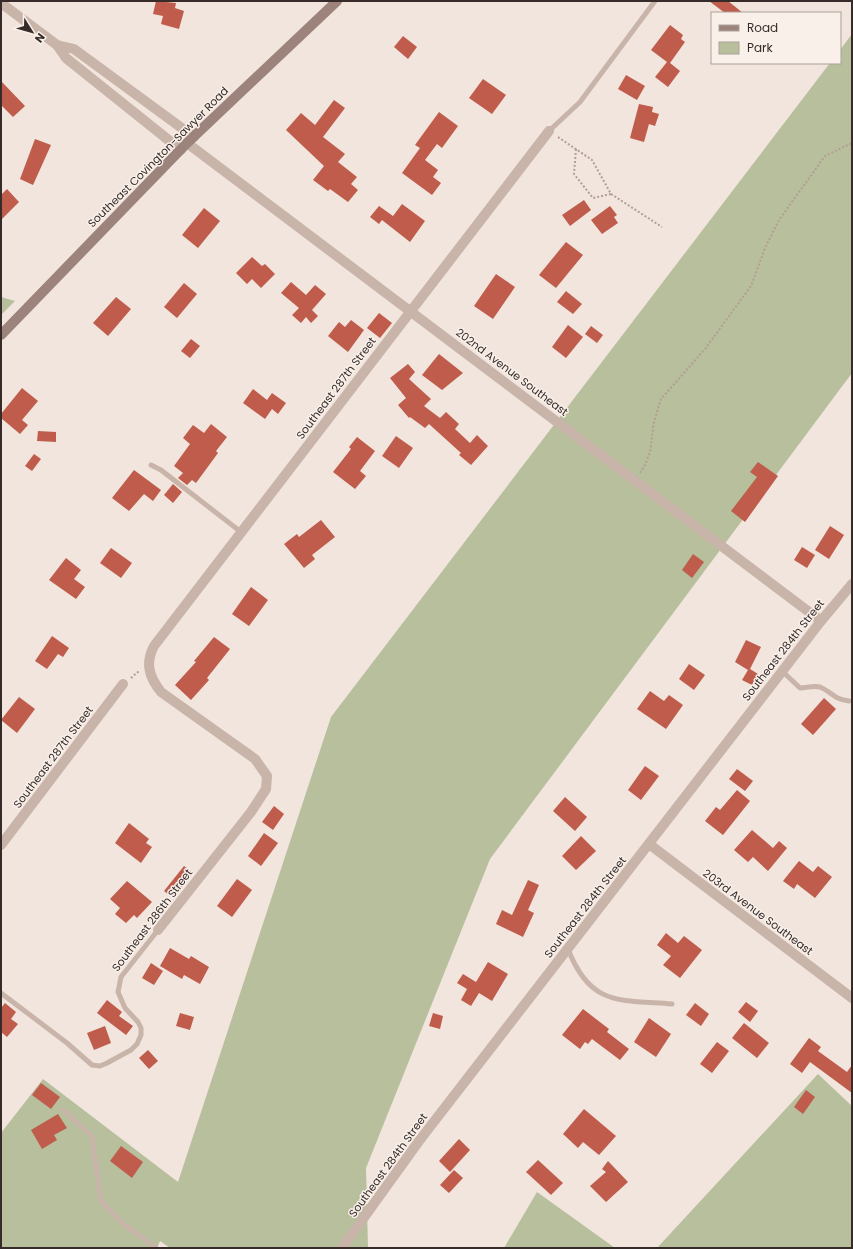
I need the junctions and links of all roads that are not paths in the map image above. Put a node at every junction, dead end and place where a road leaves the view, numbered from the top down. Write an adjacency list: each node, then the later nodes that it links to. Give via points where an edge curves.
1 (337, 1): 6 (street, Southeast Covington-Sawyer Road)
2 (655, 1): 5 (lane, via 580,102)
3 (1, 3): 4 (street, 202nd Avenue Southeast)
4 (57, 45): 6 (street, 202nd Avenue Southeast, via 66,58); 6 (street, 202nd Avenue Southeast, via 74,49)
5 (549, 131): 7 (street, Southeast 287th Street)
6 (187, 143): 7 (street, 202nd Avenue Southeast); 8 (street, Southeast Covington-Sawyer Road)
7 (410, 310): 10 (street, Southeast 287th Street); 12 (street, 202nd Avenue Southeast)
8 (1, 335)
9 (151, 465): 10 (lane)
10 (241, 532): 16 (street, Southeast 287th Street, via 154,646 148,663 153,682 161,692 255,759)
11 (852, 584): 12 (street, Southeast 284th Street)
12 (820, 621): 13 (street, Southeast 284th Street)
13 (782, 671): 15 (lane, via 800,688 821,688 838,700); 17 (street, Southeast 284th Street)
14 (123, 684): 18 (street, Southeast 287th Street)
15 (849, 701)
16 (267, 776): 19 (street, Southeast 286th Street, via 266,789 251,812)
17 (649, 844): 20 (street, Southeast 284th Street); 22 (street, 203rd Avenue Southeast)
18 (1, 845)
19 (158, 930): 21 (lane, Southeast 286th Street, via 120,977 118,992 125,1008 138,1022 141,1035 131,1050 100,1066 92,1065)
20 (568, 949): 23 (lane, via 576,969 594,990 618,1000); 26 (street, Southeast 284th Street, via 419,1141)
21 (1, 993)
22 (852, 998)
23 (672, 1004)
24 (63, 1110): 25 (lane, via 92,1136 101,1201 121,1222)
25 (156, 1248)
26 (342, 1248)

